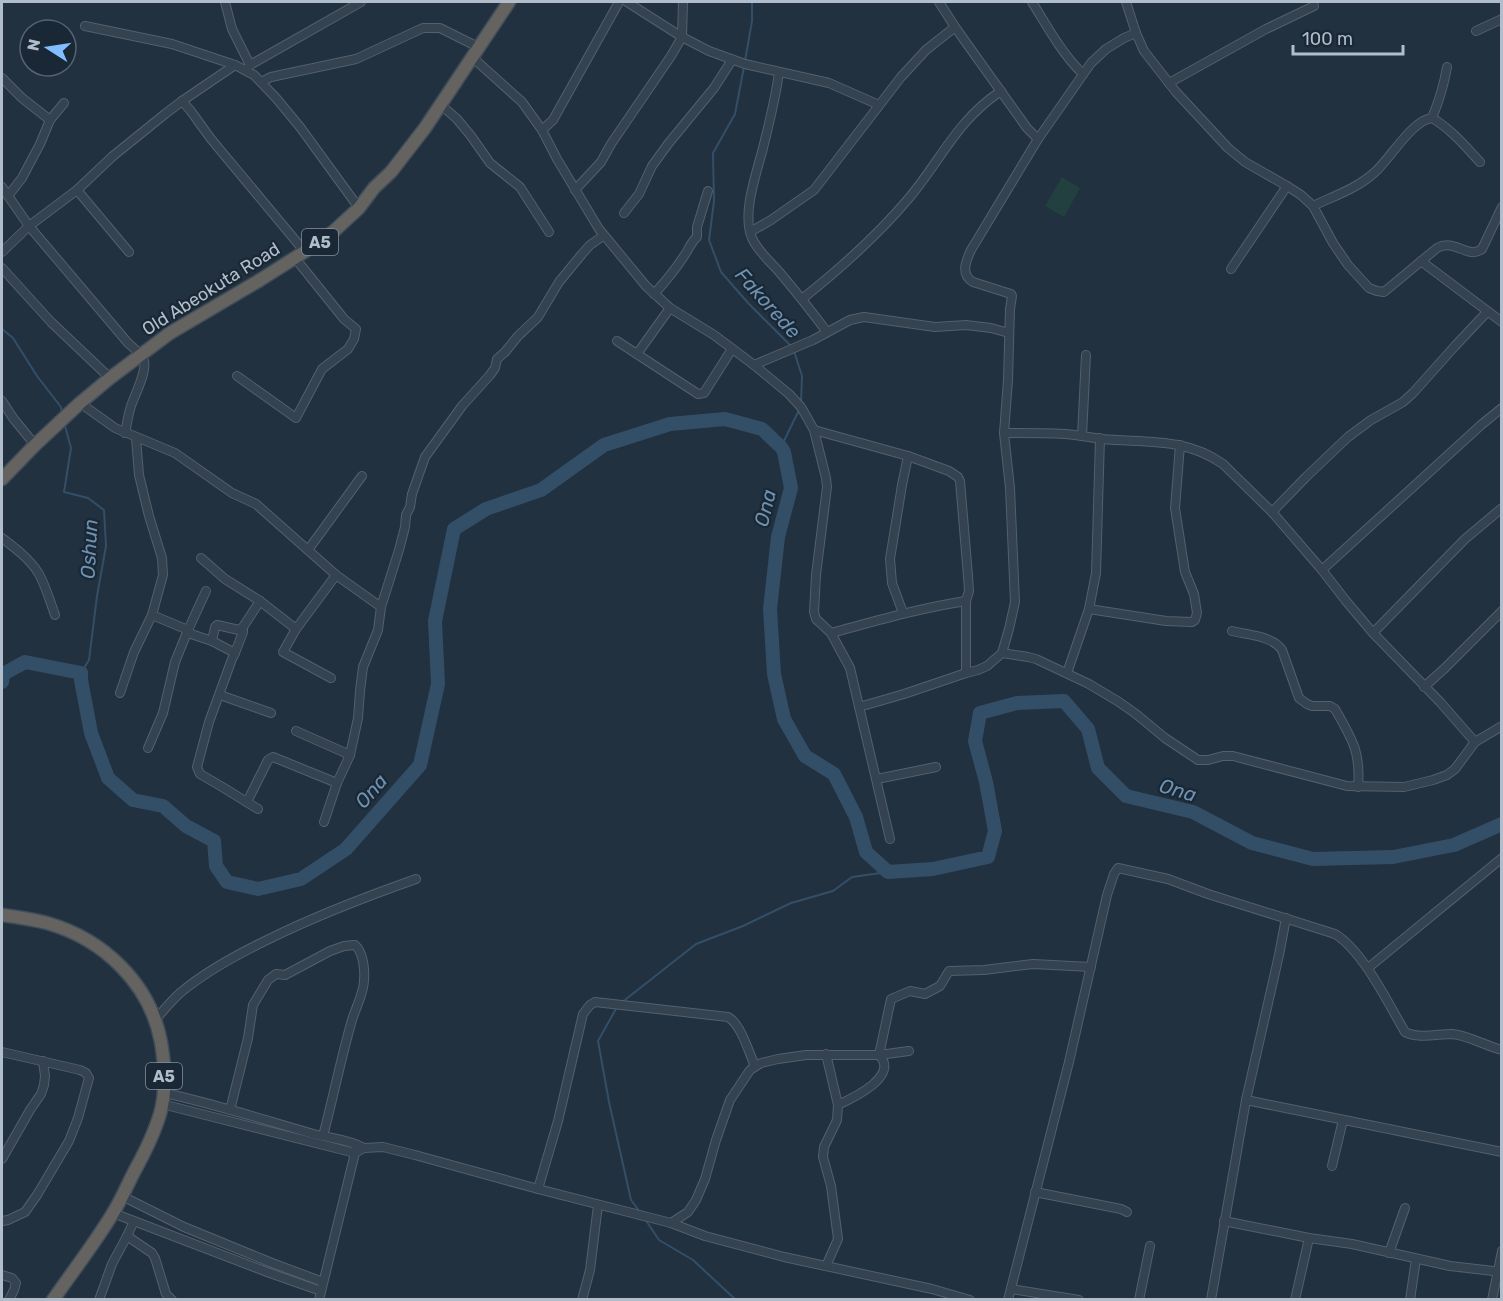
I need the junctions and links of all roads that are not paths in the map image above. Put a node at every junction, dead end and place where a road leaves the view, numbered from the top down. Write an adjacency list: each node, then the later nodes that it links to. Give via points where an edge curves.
1 (225, 2): 21 (street)
2 (361, 2): 21 (street)
3 (508, 2): 17 (highway, Old Abeokuta Road / A5)
4 (620, 2): 34 (street, via 553,120)
5 (627, 2): 16 (street)
6 (683, 2): 16 (street)
7 (939, 2): 13 (street)
8 (1032, 2): 23 (street, via 1063,51)
9 (1126, 2): 15 (street)
10 (1314, 6): 26 (street)
11 (1502, 19): 14 (street)
12 (85, 26): 19 (street, via 172,44)
13 (955, 27): 27 (street); 31 (street, via 921,55)
14 (1476, 31)
15 (1136, 33): 23 (street, via 1106,49); 26 (street, via 1144,51)
16 (682, 37): 18 (street); 40 (street, via 601,162)
17 (475, 52): 25 (street, via 440,28 423,28 356,58); 30 (highway, Old Abeokuta Road / A5); 34 (street)
18 (732, 60): 22 (street); 46 (street, via 652,166 639,194)
19 (235, 65): 21 (street); 28 (street)
20 (1447, 67): 32 (street)
21 (248, 68): 25 (street)
22 (779, 72): 31 (street, via 829,83); 49 (street, via 754,178)
23 (1083, 74): 35 (street)
24 (2, 78): 33 (street)
25 (261, 82): 45 (street, via 300,127)
26 (1169, 83): 37 (street, via 1228,148)
27 (1001, 91): 35 (street); 58 (street, via 970,116 910,198 880,231)
28 (182, 101): 39 (street); 53 (street)
29 (64, 103): 33 (street)
30 (441, 105): 45 (highway, Old Abeokuta Road / A5); 48 (street, via 457,119 490,163 520,187)
31 (879, 105): 49 (street, via 814,189)
32 (1432, 118): 36 (street); 43 (street, via 1426,118 1409,133 1366,180)
33 (50, 120): 42 (street, via 22,178)
34 (542, 130): 40 (street)
35 (1038, 139): 63 (street, via 971,250 965,268 973,282 1011,294)
36 (1480, 162)
37 (1287, 186): 43 (street); 56 (street)
38 (2, 187): 42 (street)
39 (77, 190): 47 (street); 52 (street)
40 (576, 190): 50 (street)
41 (708, 191): 57 (street, via 697,237)
42 (8, 196): 47 (street)
43 (1313, 206): 54 (street, via 1348,265 1369,288 1384,292)
44 (1502, 207): 54 (street, via 1478,252 1443,245)
45 (359, 208): 53 (highway, Old Abeokuta Road / A5)
46 (624, 213)
47 (29, 226): 51 (street); 67 (street)
48 (549, 232)
49 (750, 232): 58 (street, via 759,250)
50 (603, 236): 57 (street); 96 (street, via 590,245 559,282 538,317 497,359 490,375 425,457)
51 (2, 252)
52 (129, 252)
53 (300, 255): 67 (highway, Old Abeokuta Road / A5, via 170,333); 70 (street, via 344,319 356,329 354,339 348,349 322,369 296,418)
54 (1421, 261): 60 (street)
55 (2, 268): 71 (street)
56 (1231, 269)
57 (654, 294): 59 (street)
58 (802, 299): 62 (street)
59 (670, 308): 65 (street); 66 (street)
60 (1487, 312): 61 (street); 87 (street, via 1413,393 1348,437)
61 (1502, 322)
62 (827, 332): 63 (street, via 864,317 934,327 966,325); 69 (street)
63 (1009, 333): 77 (street)
64 (617, 341): 66 (street)
65 (732, 349): 66 (street, via 701,394); 69 (street)
66 (637, 354)
67 (141, 355): 71 (highway, Old Abeokuta Road / A5); 76 (street, via 145,364)
68 (1086, 355): 78 (street)
69 (754, 364): 75 (street, via 801,407)
70 (237, 376)
71 (110, 378): 73 (highway, Old Abeokuta Road / A5)
72 (2, 401): 81 (street)
73 (80, 404): 76 (street); 81 (highway, Old Abeokuta Road / A5)
74 (1502, 408): 91 (street)
75 (814, 430): 83 (street); 106 (street, via 827,487 814,612)
76 (125, 433): 79 (street)
77 (1004, 433): 78 (street); 110 (street, via 1015,602)
78 (1082, 436): 80 (street)
79 (136, 438): 89 (street, via 175,453 232,493 256,504); 101 (street, via 139,475 164,575)
80 (1100, 438): 82 (street); 97 (street, via 1096,573)
81 (35, 445): 85 (highway, Old Abeokuta Road / A5)
82 (1180, 445): 87 (street, via 1223,464); 97 (street, via 1175,508 1185,572 1194,594 1195,620 1166,621)
83 (908, 456): 95 (street, via 950,471 960,481 969,576); 99 (street, via 890,559 892,583)
84 (362, 476): 89 (street)
85 (2, 479)
86 (1502, 508): 107 (street, via 1465,539)
87 (1272, 512): 91 (street)
88 (2, 538): 100 (street, via 33,566)
89 (308, 550): 92 (street)
90 (201, 558): 94 (street)
91 (1322, 570): 107 (street)
92 (336, 574): 96 (street); 103 (street)
93 (206, 591): 104 (street)
94 (260, 601): 102 (street); 103 (street)
95 (966, 601): 99 (street); 111 (street)
96 (381, 607): 123 (street, via 378,630 363,667)
97 (1089, 609): 112 (street)
98 (1502, 611): 114 (street)
99 (903, 613): 106 (street)
100 (55, 615)
101 (152, 615): 104 (street); 115 (street)
102 (243, 627): 108 (street, via 239,630 217,625); 109 (street)
103 (296, 629): 113 (street, via 283,652)
104 (188, 630): 108 (street); 122 (street)
105 (1232, 632): 127 (street, via 1278,645 1299,698 1312,706 1335,709 1355,746)
106 (831, 633): 117 (street, via 847,660)
107 (1373, 633): 114 (street)
108 (212, 641): 109 (street)
109 (235, 653): 116 (street)
110 (1002, 653): 111 (street, via 987,666); 112 (street, via 1028,657)
111 (966, 673): 117 (street)
112 (1068, 673): 127 (street, via 1127,708 1198,760 1233,756)
113 (331, 678)
114 (1424, 687): 121 (street)
115 (120, 693)
116 (220, 695): 118 (street); 128 (street, via 197,768 200,774)
117 (859, 707): 125 (street)
118 (271, 713)
119 (1502, 726): 121 (street)
120 (296, 731): 123 (street)
121 (1475, 742): 127 (street, via 1447,775 1404,787)
122 (148, 748)
123 (350, 755): 126 (street)
124 (936, 767): 125 (street)
125 (877, 778): 131 (street)
126 (337, 783): 128 (street, via 273,757); 130 (street)
127 (1358, 787)
128 (246, 802): 129 (street)
129 (258, 809)
130 (324, 822)
131 (890, 839)
132 (1502, 858): 137 (street)
133 (416, 879): 138 (street, via 358,899 237,954 180,994)
134 (2, 915): 138 (highway, A5, via 47,923 99,947 134,981)
135 (1286, 918): 136 (street, via 1168,879 1118,868 1107,896); 137 (street, via 1342,938); 147 (street)
136 (1091, 967): 143 (street, via 1033,963 949,971 940,986 925,994 910,991 891,999); 157 (street)
137 (1368, 968): 139 (street, via 1405,1032 1459,1035)
138 (155, 1020): 146 (highway, A5, via 164,1058)
139 (1502, 1050)
140 (909, 1051): 143 (street)
141 (2, 1052): 144 (street)
142 (826, 1054): 143 (street); 145 (street, via 778,1059); 148 (street)
143 (879, 1055): 148 (street, via 885,1064 878,1078 864,1092)
144 (43, 1061): 154 (street, via 41,1094); 164 (street, via 80,1070 89,1078 69,1141 37,1195 25,1212)
145 (755, 1066): 156 (street, via 735,1023 728,1017 595,1002 583,1014); 168 (street, via 730,1100 696,1200 688,1212)
146 (164, 1099): 149 (street); 152 (street); 158 (highway, A5)
147 (1245, 1100): 150 (street); 166 (street)
148 (838, 1105): 177 (street, via 837,1120 823,1149 838,1239)
149 (230, 1110): 151 (street); 151 (street, via 253,1005 268,980 330,951 355,945 363,963 363,991)
150 (1343, 1120): 153 (street); 155 (street)
151 (323, 1137): 152 (street)
152 (358, 1148): 156 (street, via 383,1147); 180 (street)
153 (1502, 1152)
154 (2, 1159)
155 (1332, 1166)
156 (538, 1189): 159 (street)
157 (1035, 1192): 161 (street); 181 (street)
158 (122, 1196): 162 (highway, A5); 163 (street)
159 (598, 1205): 168 (street); 187 (street, via 590,1270)
160 (1405, 1208): 175 (street)
161 (1127, 1212)
162 (113, 1213): 165 (street); 184 (highway, A5)
163 (158, 1214): 167 (street); 169 (street)
164 (2, 1221)
165 (134, 1221): 169 (street); 171 (street)
166 (1224, 1221): 172 (street); 192 (street)
167 (174, 1222): 170 (street); 180 (street)
168 (671, 1223): 177 (street, via 705,1236)
169 (151, 1227): 170 (street)
170 (168, 1234): 182 (street)
171 (128, 1236): 185 (street); 186 (street, via 153,1253 166,1294)
172 (1309, 1238): 175 (street); 193 (street)
173 (1150, 1246): 191 (street)
174 (1502, 1251): 178 (street)
175 (1389, 1253): 176 (street)
176 (1416, 1259): 178 (street); 194 (street)
177 (825, 1266): 188 (street)
178 (1499, 1272): 195 (street)
179 (2, 1275): 183 (street, via 16,1283)
180 (323, 1282): 182 (street)
181 (1011, 1289): 189 (street); 190 (street)
182 (320, 1295)
183 (9, 1299)
184 (53, 1299)
185 (99, 1299)
186 (172, 1299)
187 (582, 1299)
188 (970, 1299)
189 (1008, 1299)
190 (1079, 1299)
191 (1139, 1299)
192 (1211, 1299)
193 (1295, 1299)
194 (1410, 1299)
195 (1492, 1299)

